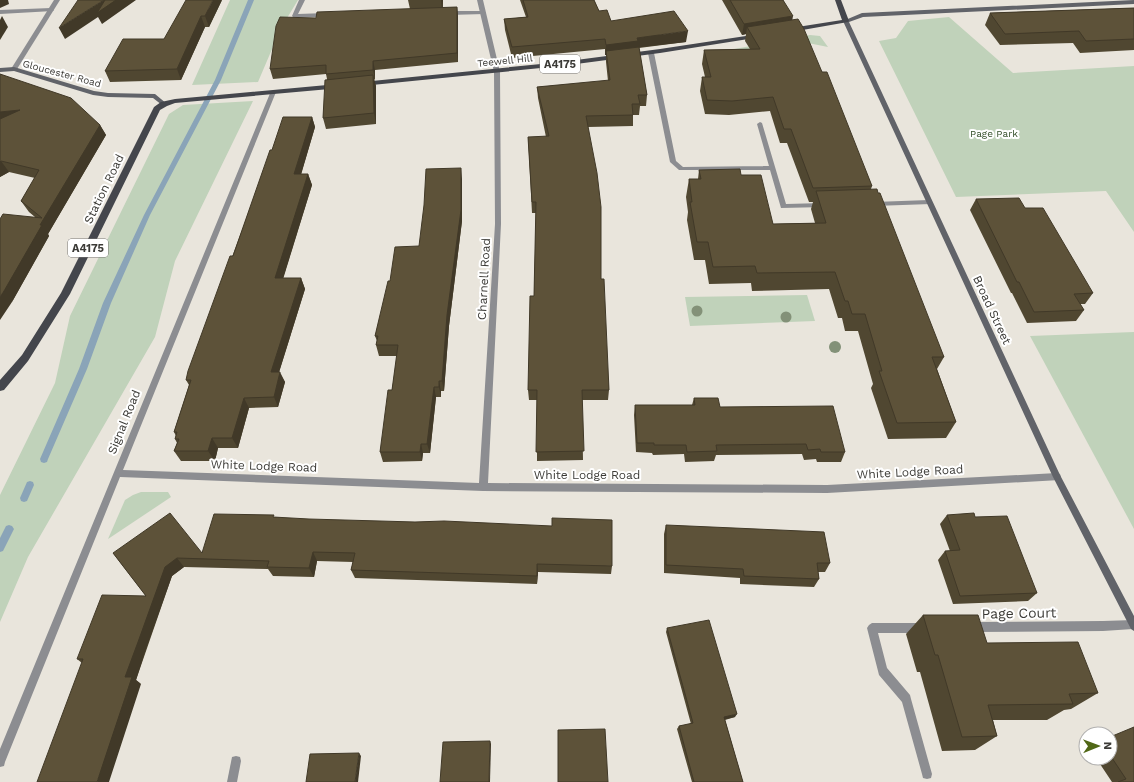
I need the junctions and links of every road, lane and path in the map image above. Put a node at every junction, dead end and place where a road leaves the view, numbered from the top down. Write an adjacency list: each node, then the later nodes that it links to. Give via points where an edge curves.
1 (57, 0): 7 (street)
2 (302, 0): 11 (street, via 295,16)
3 (480, 0): 10 (street, Charnell Road)
4 (838, 0): 12 (main road, Broad Street)
5 (1098, 2): 6 (main road); 12 (main road, via 862,15)
6 (1134, 2)
7 (51, 10): 8 (street); 16 (street)
8 (0, 12)
9 (444, 13): 10 (street)
10 (483, 13): 18 (street, Charnell Road)
11 (334, 15)
12 (846, 21): 13 (main road); 25 (main road, Broad Street)
13 (783, 32)
14 (767, 34): 15 (main road, Teewell Hill / A4175)
15 (651, 53): 18 (main road, Teewell Hill / A4175); 24 (street, via 673,162 681,169)
16 (14, 69): 17 (main road, Gloucester Road); 22 (main road, Gloucester Road, via 93,93 155,96)
17 (0, 70)
18 (497, 72): 19 (main road, Teewell Hill / A4175); 31 (street, Charnell Road, via 498,224)
19 (351, 85)
20 (344, 86): 21 (main road)
21 (274, 92): 22 (main road); 29 (street, Signal Road)
22 (164, 104): 28 (main road, Station Road / A4175, via 157,110 65,294 25,358)
23 (760, 124): 24 (street)
24 (772, 168): 27 (street, via 783,206)
25 (929, 202): 26 (street); 30 (main road, Broad Street)
26 (868, 204)
27 (829, 205)
28 (0, 387)
29 (117, 473): 31 (street, White Lodge Road); 36 (street, Signal Road)
30 (1057, 477): 31 (street, White Lodge Road, via 827,488); 32 (main road, Broad Street)
31 (483, 487)
32 (1133, 625): 33 (street, Page Court)
33 (957, 627)
34 (934, 628): 37 (street, via 872,628 883,671 906,699)
35 (236, 761): 38 (street)
36 (0, 762)
37 (927, 774)
38 (232, 782)

